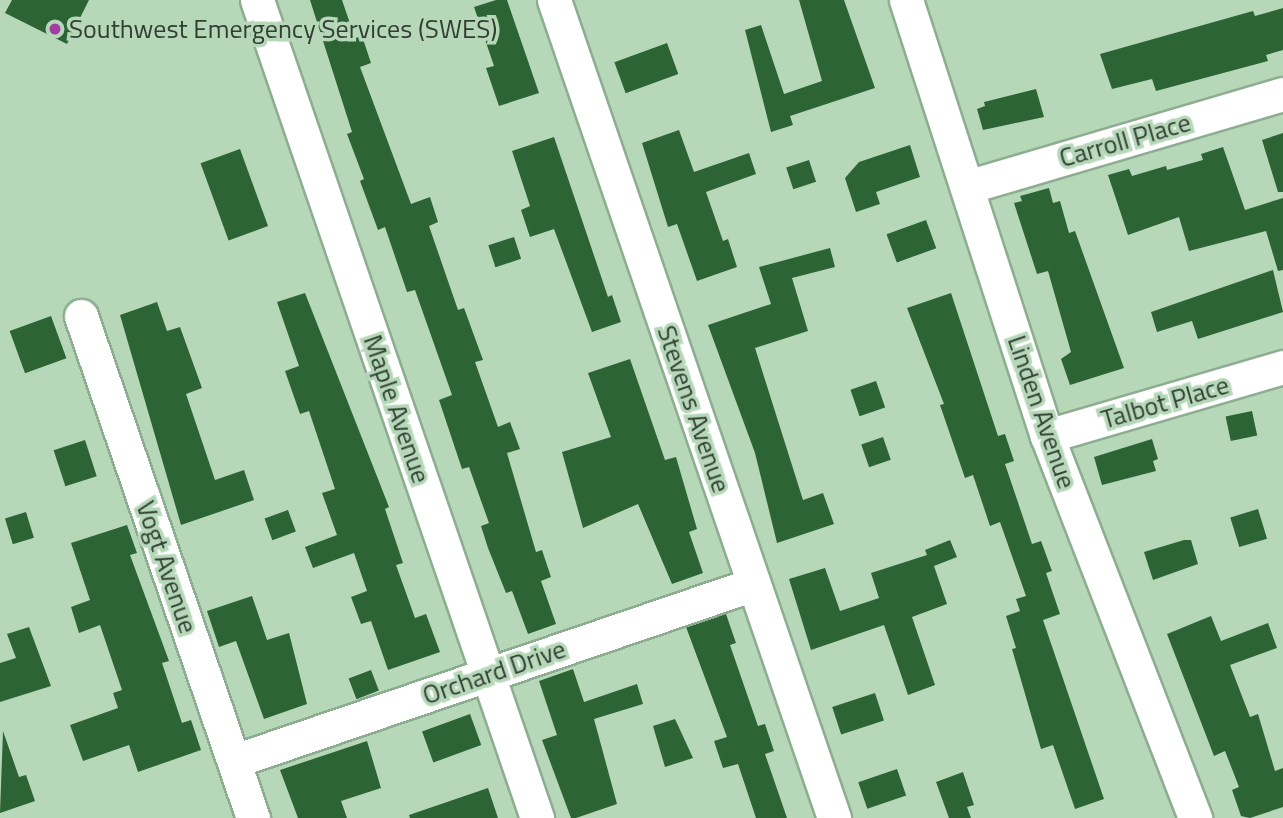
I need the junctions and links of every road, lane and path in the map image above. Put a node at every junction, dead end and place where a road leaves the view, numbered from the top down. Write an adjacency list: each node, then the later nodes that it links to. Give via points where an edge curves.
1 (257, 0): 10 (street, Maple Avenue)
2 (554, 0): 9 (street, Stevens Avenue)
3 (906, 0): 5 (street, Linden Avenue)
4 (1283, 94): 5 (street, Carroll Place)
5 (967, 187): 8 (street, Linden Avenue)
6 (81, 316): 11 (street, Vogt Avenue)
7 (1283, 367): 8 (street, Talbot Place)
8 (1047, 436): 15 (street, Linden Avenue)
9 (754, 584): 10 (street, Orchard Drive); 14 (street, Stevens Avenue)
10 (489, 674): 11 (street, Orchard Drive); 13 (street, Maple Avenue)
11 (233, 761): 12 (street, Vogt Avenue)
12 (253, 818)
13 (537, 818)
14 (834, 818)
15 (1195, 818)

